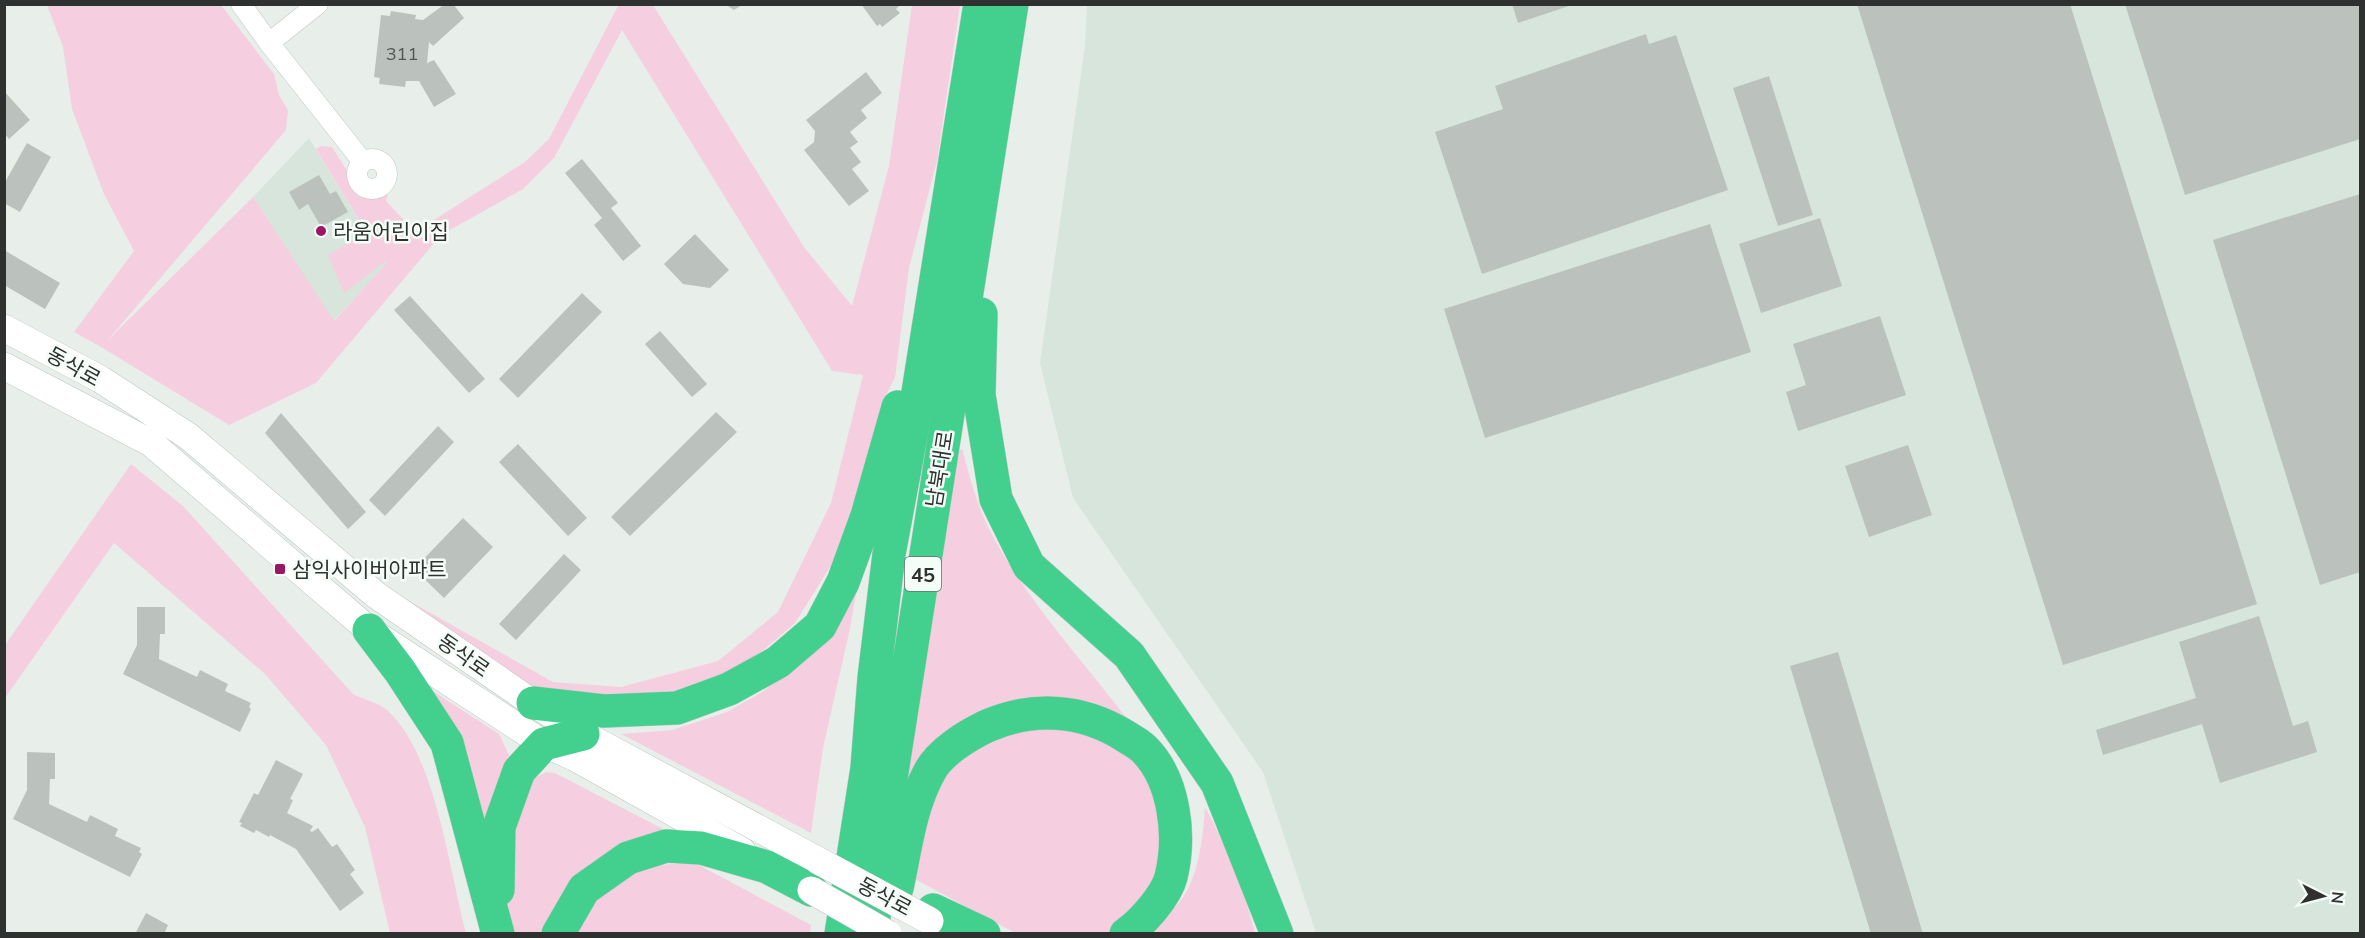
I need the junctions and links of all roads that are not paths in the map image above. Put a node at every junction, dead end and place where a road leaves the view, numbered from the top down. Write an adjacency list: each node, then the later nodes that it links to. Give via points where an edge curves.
1 (241, 4): 5 (street)
2 (318, 4): 5 (street)
3 (980, 4): 8 (highway, 남북대로 / 45)
4 (1012, 4): 7 (highway, 남북대로 / 45)
5 (269, 43): 6 (street)
6 (363, 162)
7 (980, 216): 17 (highway, via 979,395 996,499 1029,566 1129,656 1217,783); 23 (highway, 남북대로 / 45, via 890,785)
8 (932, 303): 12 (highway, 남북대로 / 45, via 889,554); 13 (highway, via 867,516 843,582 820,626 778,662 729,689 676,708 604,711)
9 (4, 328): 13 (main road, 동삭로, via 100,379 188,436 376,595)
10 (4, 366): 11 (main road, 동삭로, via 151,443)
11 (369, 630): 15 (main road, 동삭로); 19 (highway, via 447,743)
12 (874, 678): 21 (highway); 22 (highway, 남북대로 / 45, via 867,768)
13 (533, 703): 14 (main road, 동삭로)
14 (584, 734): 15 (highway); 16 (main road, 동삭로)
15 (544, 744): 16 (main road, 동삭로); 19 (highway, via 519,771 499,827)
16 (814, 875): 18 (main road, 동삭로, bridge); 20 (highway, via 767,867 701,848 666,846 628,858 584,889); 24 (main road, 동삭로, bridge)
17 (1256, 880): 28 (highway); 29 (highway)
18 (932, 915): 25 (main road, 동삭로); 26 (highway)
19 (499, 933)
20 (558, 933)
21 (825, 933)
22 (841, 933)
23 (872, 933)
24 (887, 933): 27 (highway, via 914,804 932,768 966,736 999,721 1040,712 1072,714 1101,723 1144,748 1161,773 1172,801 1171,879 1154,907)
25 (955, 933)
26 (984, 933)
27 (1126, 933)
28 (1263, 933)
29 (1277, 933)

